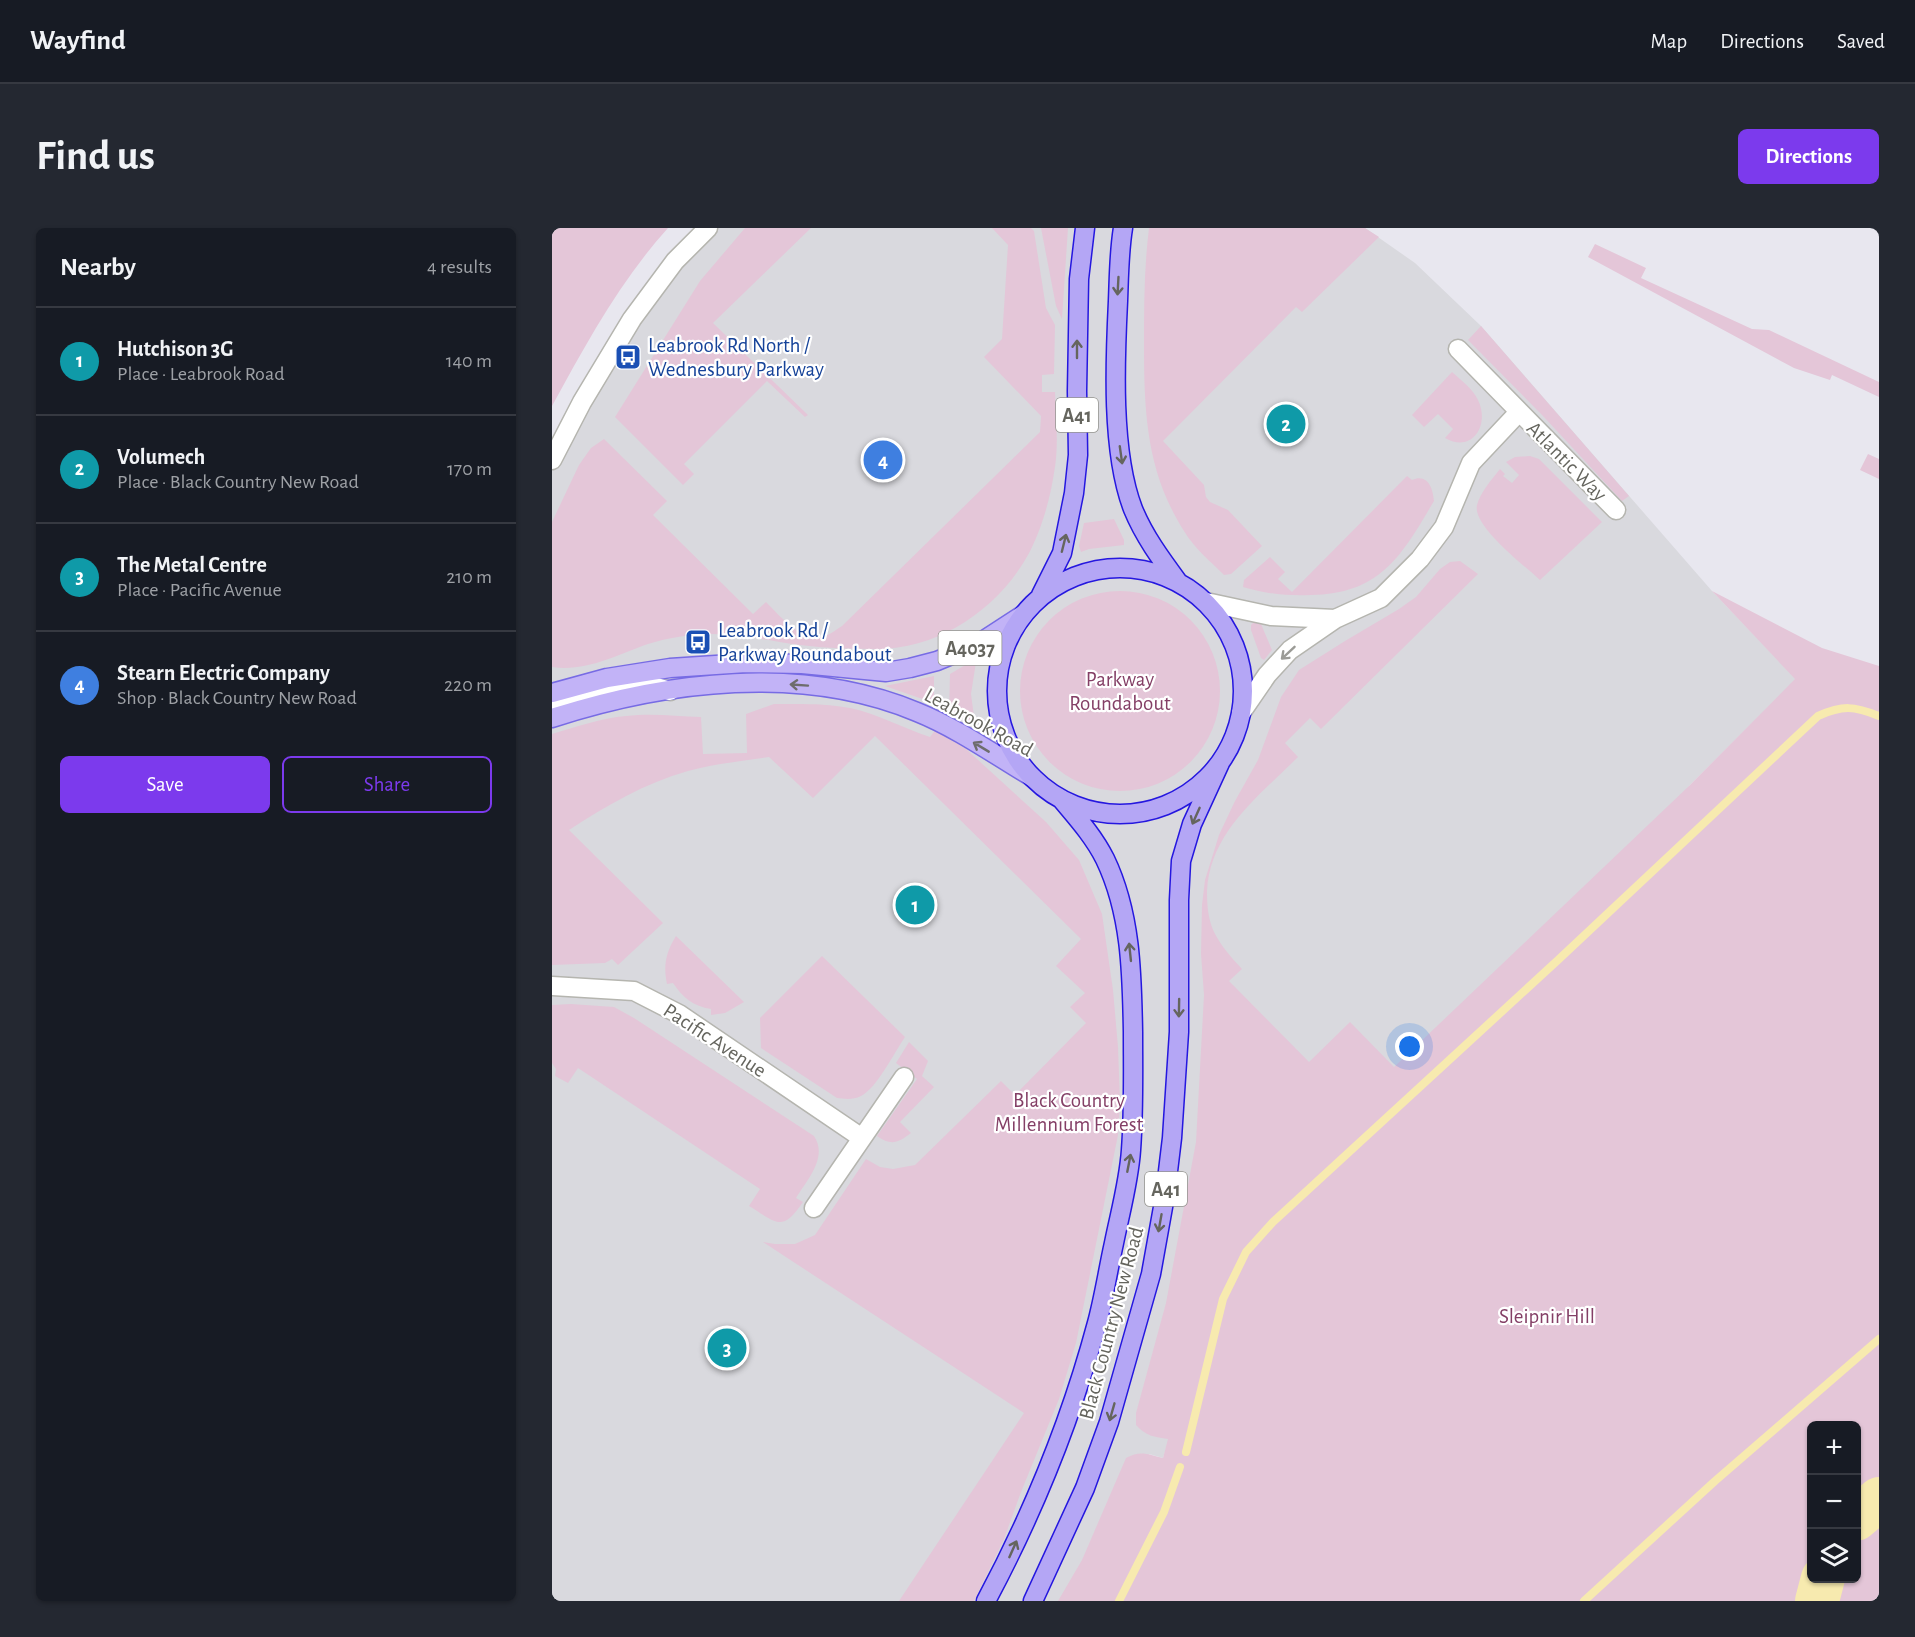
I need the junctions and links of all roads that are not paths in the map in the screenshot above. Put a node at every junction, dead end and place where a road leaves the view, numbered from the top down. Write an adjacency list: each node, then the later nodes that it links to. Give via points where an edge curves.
1 (708, 228): 6 (street, via 675,261 632,319)
2 (1085, 228): 9 (highway, A41, one-way to 2, via 1062,553 1074,493 1078,455 1079,279)
3 (1123, 228): 8 (highway, A41, one-way to 8, via 1116,397 1124,478 1133,508 1153,549)
4 (1458, 349): 5 (street, Atlantic Way)
5 (1519, 412): 7 (street, Atlantic Way); 12 (street, Atlantic Way, via 1471,464 1444,527 1420,559 1381,598)
6 (552, 460)
7 (1616, 510)
8 (1178, 582): 9 (highway, A41, via 1139,569 1110,568 1080,575); 10 (highway, A41)
9 (1041, 597): 11 (highway, A41)
10 (1206, 602): 12 (street, Atlantic Way, via 1271,616); 16 (highway, A41, via 1229,633 1239,660 1243,684)
11 (1023, 614): 14 (main road, Leabrook Road / A4037, via 978,644 910,668 886,672 746,663 670,668 607,678); 19 (highway, A41, via 1006,643 997,690 1004,734)
12 (1335, 619): 16 (street, Atlantic Way, one-way to 16, via 1290,650)
13 (670, 691): 15 (street, via 642,683); 17 (main road, Leabrook Road, via 594,705); 19 (main road, Leabrook Road, one-way to 13, via 935,720 876,698 827,687 776,683 719,684)
14 (552, 693)
15 (552, 705)
16 (1241, 713): 18 (highway, A41, via 1235,736)
17 (552, 718)
18 (1220, 763): 20 (highway, A41, via 1200,785 1160,808 1117,814); 26 (highway, Black Country New Road / A41, one-way to 26, via 1192,824 1181,861 1179,1032 1172,1138 1151,1274 1109,1422 1085,1488)
19 (1032, 777): 20 (highway, A41)
20 (1062, 800): 25 (highway, Black Country New Road / A41, one-way to 20, via 1066,1426 1097,1323 1131,1152 1132,974 1127,929 1106,860)
21 (552, 986): 23 (street, Pacific Avenue, via 634,991 680,1014)
22 (904, 1077): 23 (street)
23 (862, 1138): 24 (street)
24 (814, 1208)
25 (986, 1601)
26 (1033, 1601)

